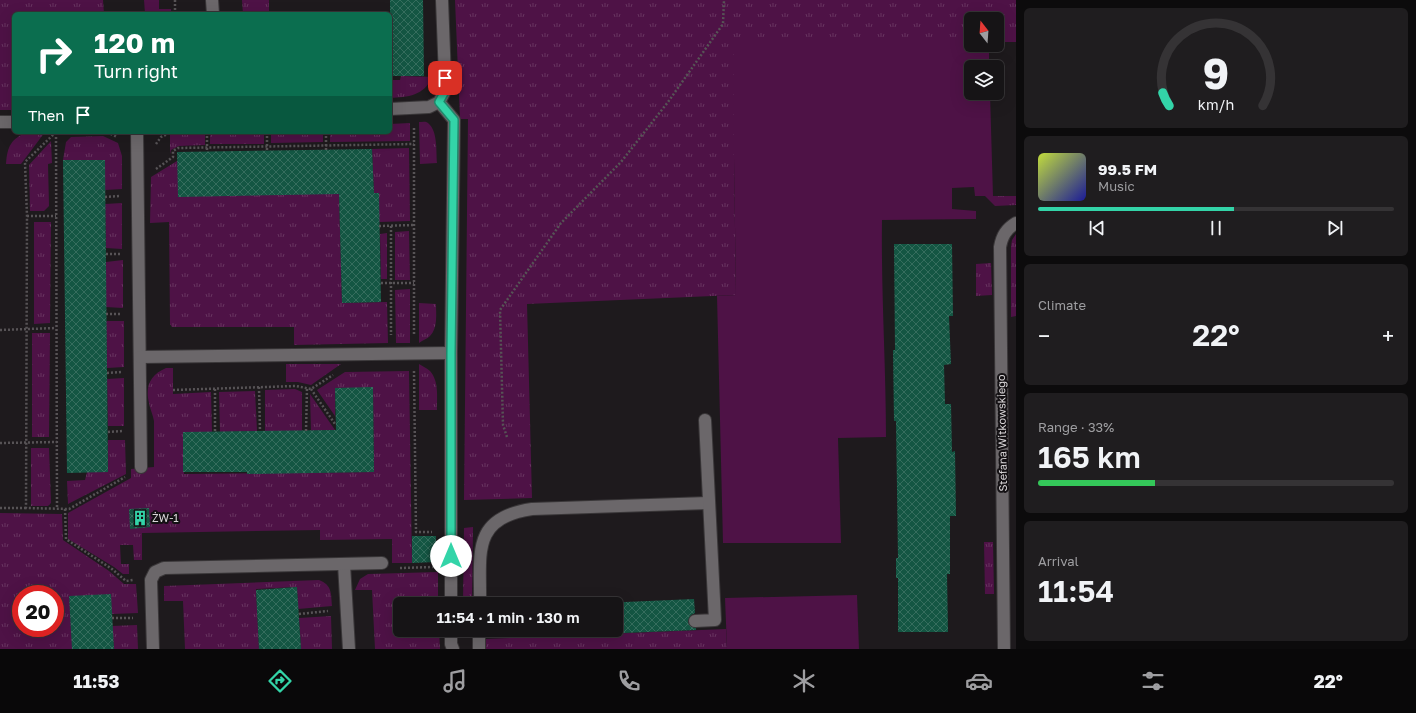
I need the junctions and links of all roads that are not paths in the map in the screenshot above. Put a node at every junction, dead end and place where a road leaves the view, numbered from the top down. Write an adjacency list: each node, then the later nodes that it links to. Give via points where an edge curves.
1 (212, 0): 3 (street)
2 (442, 0): 4 (street, via 445,78 444,93)
3 (213, 12)
4 (439, 102): 5 (street, via 429,107); 10 (street, via 454,120)
5 (392, 109)
6 (0, 122): 7 (street)
7 (12, 122)
8 (137, 134): 11 (street)
9 (1016, 223): 26 (street, Stefana Witkowskiego, via 1007,230 1000,247)
10 (451, 354): 11 (street); 17 (street)
11 (140, 356): 13 (street)
12 (705, 420): 14 (street)
13 (141, 467)
14 (708, 503): 18 (street, via 532,510 503,517 492,525 484,536); 19 (street, via 715,620)
15 (382, 563): 16 (street)
16 (344, 564): 22 (street, via 164,568 155,572 151,580); 23 (street)
17 (451, 597)
18 (480, 597)
19 (695, 621)
20 (451, 637): 24 (street)
21 (479, 637): 25 (street)
22 (153, 649)
23 (349, 649)
24 (453, 649)
25 (479, 649)
26 (1004, 649)

